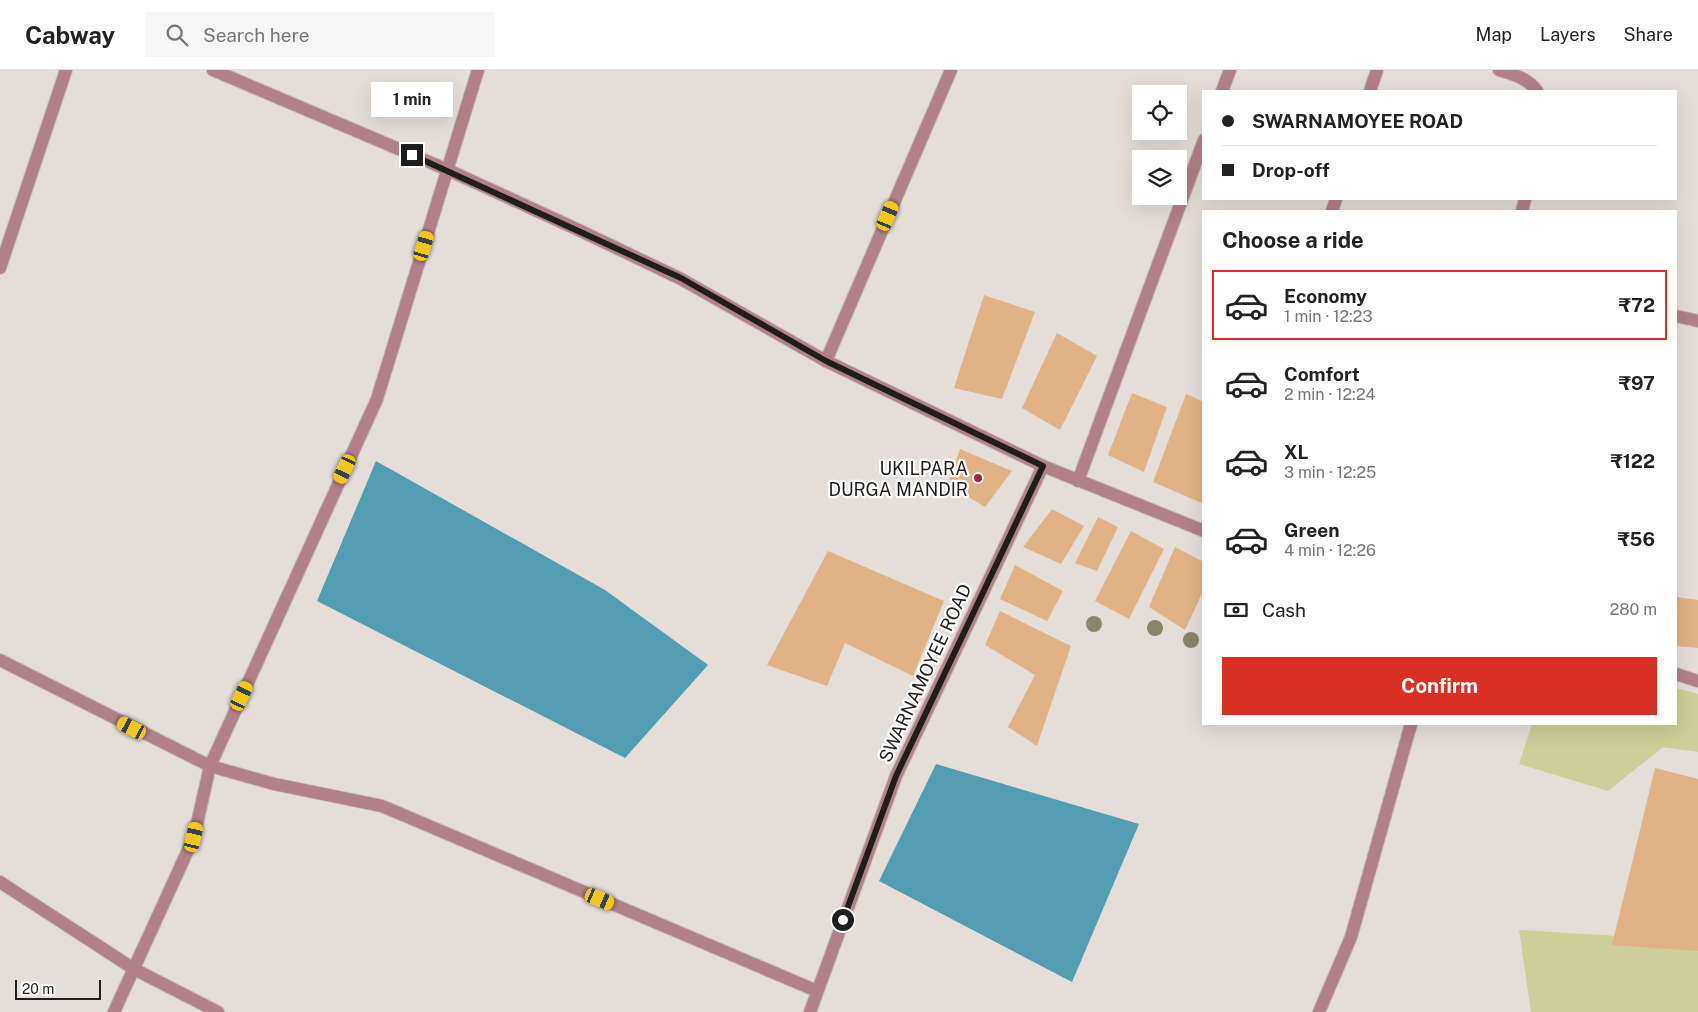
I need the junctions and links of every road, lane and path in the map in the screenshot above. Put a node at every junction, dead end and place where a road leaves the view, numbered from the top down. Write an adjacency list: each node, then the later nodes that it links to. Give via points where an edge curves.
1 (66, 70): 13 (street)
2 (213, 70): 12 (street)
3 (478, 70): 12 (street)
4 (951, 70): 16 (street)
5 (1230, 70): 8 (street)
6 (1377, 70): 9 (street)
7 (1499, 70): 10 (street, via 1522,78)
8 (1222, 90)
9 (1370, 90)
10 (1536, 90)
11 (1202, 145): 18 (street)
12 (448, 170): 16 (street, via 681,278); 24 (street, via 377,399)
13 (0, 268)
14 (1677, 316): 15 (street)
15 (1698, 321)
16 (826, 361): 17 (street)
17 (1043, 466): 18 (street); 27 (street, SWARNAMOYEE ROAD, via 896,776)
18 (1078, 481): 19 (street)
19 (1202, 530)
20 (0, 660): 24 (street)
21 (1677, 674): 22 (street)
22 (1698, 681)
23 (1410, 725): 31 (street, via 1351,937)
24 (210, 766): 26 (street, via 194,837); 27 (street, via 274,784 382,806)
25 (0, 882): 26 (street)
26 (134, 968): 28 (street); 29 (street)
27 (817, 991): 30 (street, SWARNAMOYEE ROAD)
28 (114, 1012)
29 (218, 1012)
30 (810, 1012)
31 (1319, 1012)

